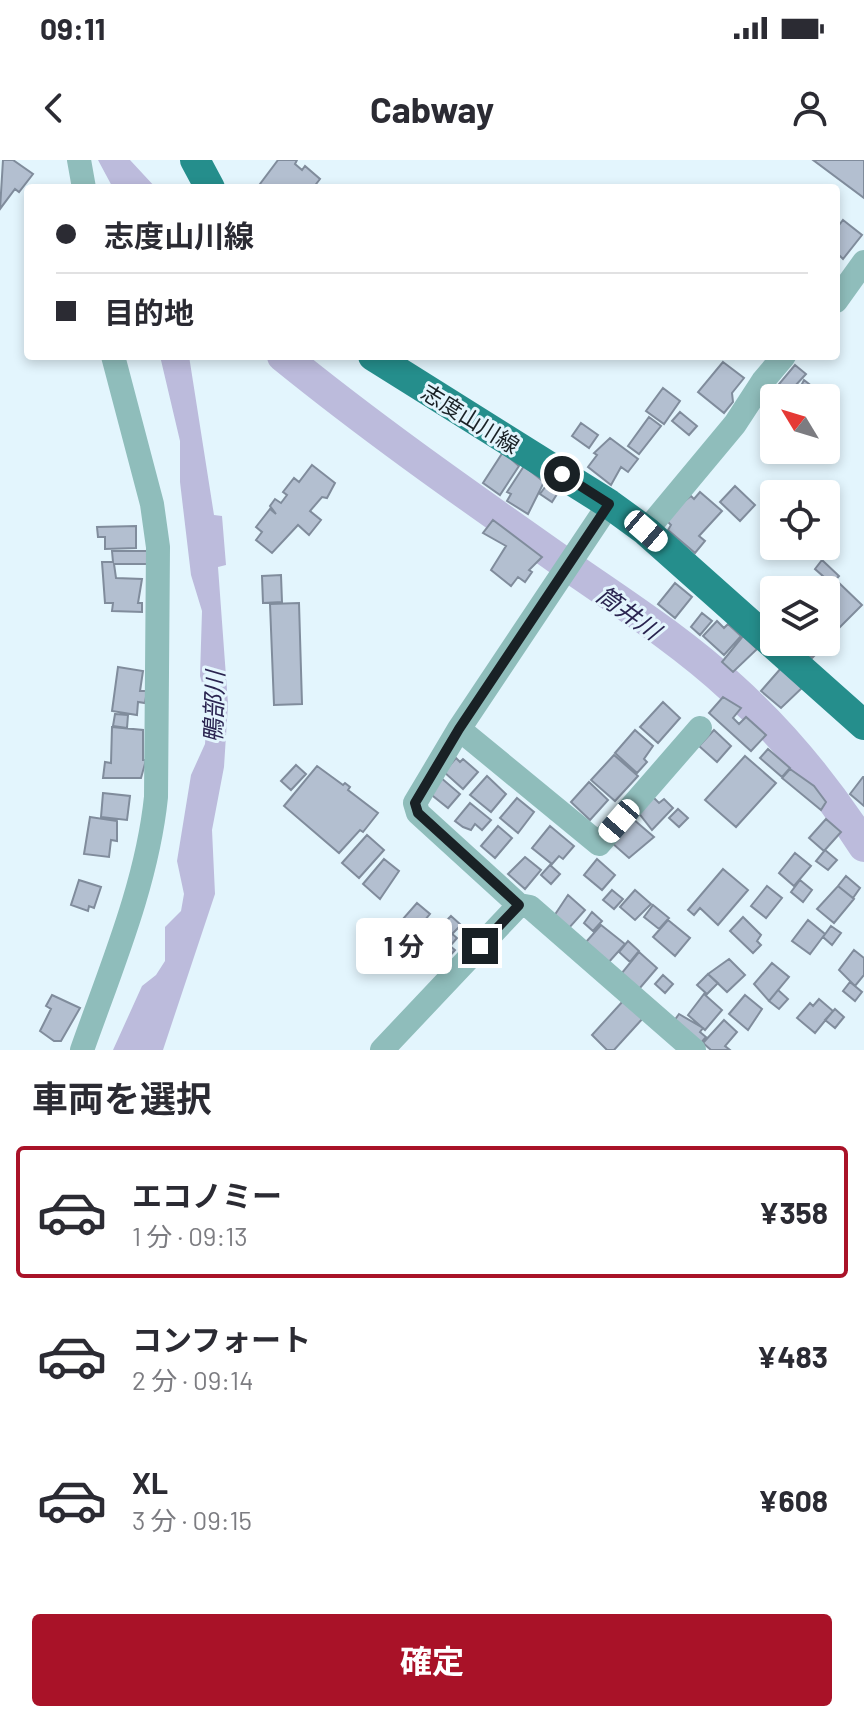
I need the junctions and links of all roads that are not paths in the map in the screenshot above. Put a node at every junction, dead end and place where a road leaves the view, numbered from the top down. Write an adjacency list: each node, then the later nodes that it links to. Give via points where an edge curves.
1 (79, 160): 3 (street)
2 (195, 160): 4 (main road)
3 (83, 184)
4 (208, 184)
5 (864, 262): 6 (street)
6 (840, 295)
7 (114, 360): 16 (street, via 158,547 156,797 141,877)
8 (379, 360): 10 (main road, 志度山川線)
9 (781, 360): 11 (street)
10 (609, 504): 11 (main road, 志度山川線); 14 (street)
11 (646, 531): 12 (main road, 志度山川線)
12 (864, 725)
13 (700, 728): 14 (street, via 599,844)
14 (459, 729): 15 (street, via 415,803 418,813)
15 (519, 905): 17 (street); 18 (street, via 530,907)
16 (82, 1050)
17 (382, 1050)
18 (694, 1050)

